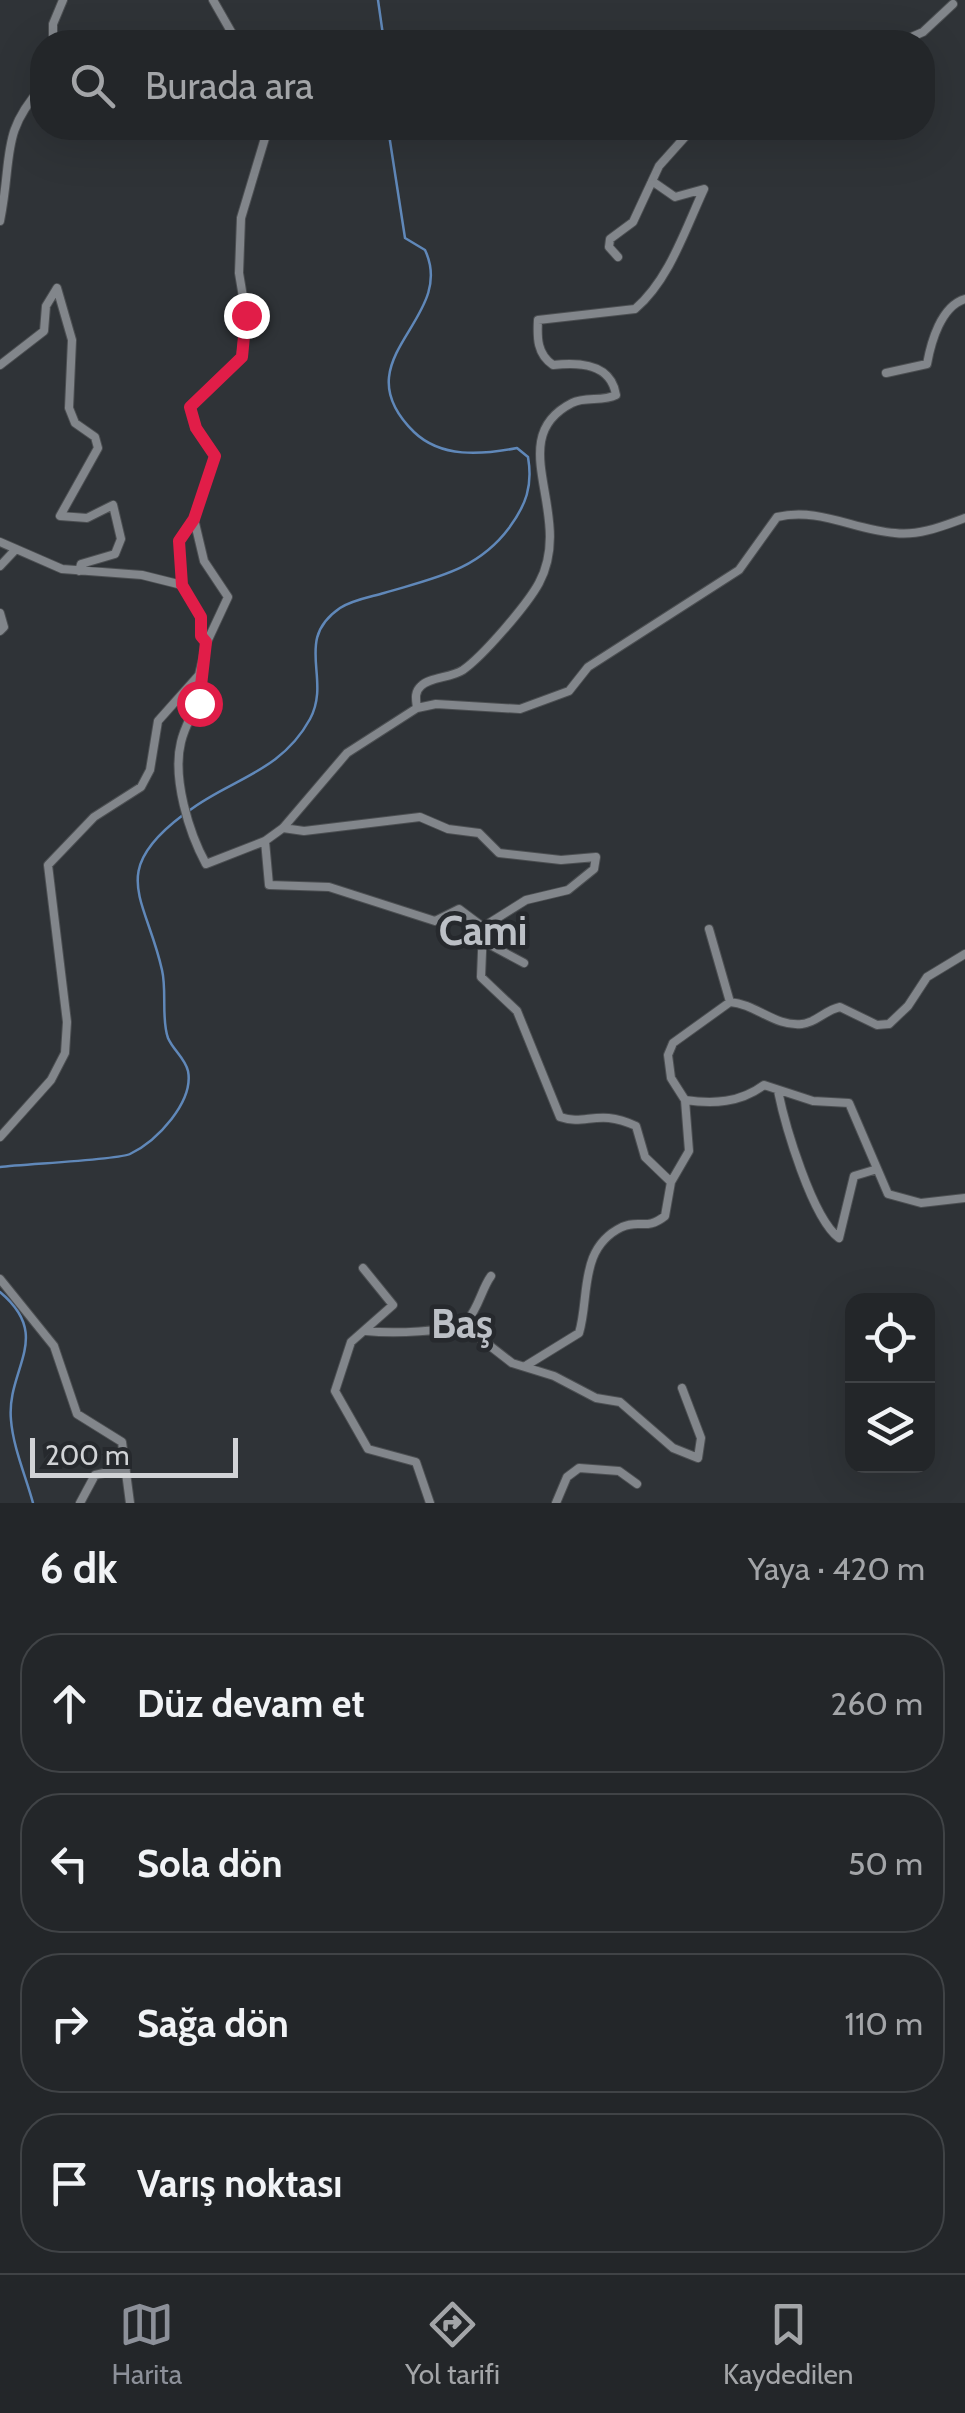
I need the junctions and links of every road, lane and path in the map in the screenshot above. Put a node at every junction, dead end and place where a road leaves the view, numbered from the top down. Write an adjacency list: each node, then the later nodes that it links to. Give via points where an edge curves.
1 (63, 0): 5 (street)
2 (213, 0): 6 (street)
3 (952, 2): 4 (street); 7 (street)
4 (965, 6)
5 (53, 30)
6 (230, 30)
7 (924, 30)
8 (30, 97): 12 (street, via 5,125)
9 (264, 140): 18 (street, via 241,218 242,357 190,407 215,456)
10 (682, 140): 11 (street)
11 (652, 181): 13 (street, via 633,222 610,239); 28 (street, via 674,197 704,189 665,278 635,309 538,320 546,360 595,366 616,395 575,401 544,424 537,446 552,536 542,578 465,669 422,684)
12 (0, 221)
13 (618, 257)
14 (965, 300): 16 (street, via 950,307 928,364)
15 (0, 365): 22 (street, via 44,331 46,306 57,288 72,340 68,408 98,448 60,516 87,518 113,505 121,540 114,554 82,564)
16 (886, 372)
17 (965, 518): 28 (street, via 899,534 799,512 777,517 739,570 588,667 569,690 520,709)
18 (194, 519): 23 (street, via 179,541); 26 (street, via 204,561 228,597)
19 (0, 542): 20 (street)
20 (16, 549): 21 (street); 22 (street)
21 (0, 566)
22 (80, 571): 23 (street)
23 (182, 585): 26 (street, via 201,617)
24 (0, 613): 25 (street)
25 (0, 632)
26 (206, 642): 27 (street)
27 (199, 675): 30 (street, via 199,703 180,746 181,790 206,864); 39 (street, via 158,721 141,787 94,817 48,865 68,1022 65,1053 51,1080)
28 (416, 708): 29 (street, via 347,753)
29 (282, 828): 30 (street); 31 (street, via 304,832 420,817 479,832 499,853 596,857 594,869 568,890 526,900)
30 (265, 841): 31 (street, via 269,884 330,887 435,921 459,909)
31 (483, 927): 33 (street)
32 (710, 928): 36 (street)
33 (483, 941): 35 (street); 41 (street, via 480,976 517,1011 560,1117 605,1114 636,1126 646,1157)
34 (965, 954): 36 (street, via 926,977 889,1024 878,1026 840,1007 791,1024)
35 (524, 963)
36 (730, 1002): 38 (street, via 674,1043 668,1055 671,1078)
37 (778, 1091): 38 (street, via 764,1085 737,1099); 40 (street, via 849,1103); 40 (street, via 813,1194 838,1238 854,1176)
38 (685, 1100): 41 (street, via 689,1150)
39 (0, 1137)
40 (874, 1170): 42 (street, via 888,1194 921,1203)
41 (671, 1182): 48 (street, via 665,1216 652,1226 624,1226 596,1253 584,1280 579,1333)
42 (965, 1198)
43 (363, 1268): 47 (street, via 394,1302)
44 (491, 1276): 46 (street)
45 (0, 1279): 50 (street, via 54,1346 78,1414 122,1442)
46 (469, 1318): 47 (street, via 401,1334); 48 (street, via 486,1345 512,1364)
47 (366, 1331): 54 (street, via 346,1352 335,1391 368,1449 416,1462)
48 (527, 1366): 49 (street, via 620,1402 673,1448 698,1458 701,1438)
49 (682, 1388)
50 (126, 1468): 52 (street, via 96,1474); 53 (street)
51 (637, 1484): 55 (street, via 619,1471 579,1468 567,1477)
52 (80, 1503)
53 (130, 1503)
54 (430, 1503)
55 (556, 1503)

